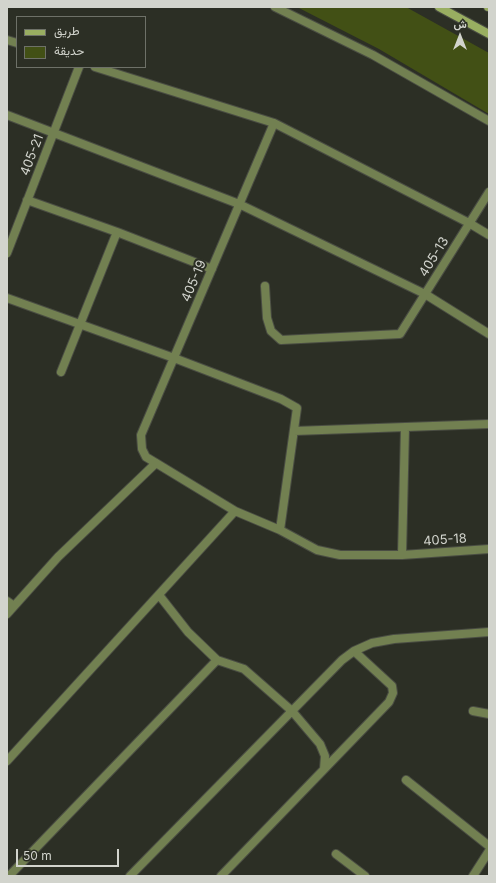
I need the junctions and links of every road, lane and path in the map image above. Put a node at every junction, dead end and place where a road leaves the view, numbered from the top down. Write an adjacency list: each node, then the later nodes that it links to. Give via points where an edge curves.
1 (275, 7): 7 (street, via 373,55)
2 (439, 7): 3 (main road)
3 (489, 34)
4 (79, 68): 9 (street, 405-21)
5 (98, 68): 8 (street)
6 (7, 115): 9 (street)
7 (489, 121)
8 (274, 123): 12 (street, 405-19); 13 (street)
9 (54, 132): 11 (street, 405-21); 12 (street)
10 (489, 192): 13 (street, 405-13)
11 (28, 200): 14 (street); 16 (street, 405-21)
12 (240, 204): 17 (street, 405-19); 19 (street)
13 (469, 223): 15 (street); 19 (street, 405-13)
14 (117, 232): 17 (street); 21 (street)
15 (489, 235)
16 (7, 253)
17 (212, 269): 23 (street, 405-19)
18 (265, 286): 19 (street, 405-13, via 267,318 271,331 281,340 400,334)
19 (425, 294): 22 (street)
20 (7, 298): 21 (street)
21 (80, 324): 23 (street); 24 (street)
22 (489, 334)
23 (174, 358): 27 (street, via 292,404 297,408); 28 (street, 405-19, via 141,435)
24 (61, 372)
25 (489, 424): 26 (street)
26 (405, 428): 27 (street); 33 (street)
27 (294, 431): 31 (street)
28 (142, 448): 29 (street, 405-18, via 146,457)
29 (156, 463): 30 (street, 405-18); 36 (street, via 69,546)
30 (236, 511): 31 (street, 405-18); 34 (street)
31 (280, 530): 33 (street, 405-18, via 317,550 340,555)
32 (489, 549): 33 (street, 405-18)
33 (402, 555)
34 (159, 595): 40 (street, via 188,632); 44 (street)
35 (7, 601): 36 (street)
36 (14, 606): 37 (street)
37 (7, 614)
38 (489, 632): 39 (street, via 394,639 372,643)
39 (354, 651): 41 (street); 45 (street, via 392,686 393,693 389,702)
40 (217, 660): 41 (street, via 244,669); 50 (street)
41 (292, 711): 45 (street, via 320,744 324,756); 51 (street)
42 (473, 712): 43 (street)
43 (489, 714)
44 (7, 761)
45 (324, 769): 52 (street)
46 (406, 780): 47 (street)
47 (489, 846)
48 (489, 851): 54 (street)
49 (336, 854): 53 (street)
50 (9, 876)
51 (130, 876)
52 (221, 876)
53 (365, 876)
54 (473, 876)

